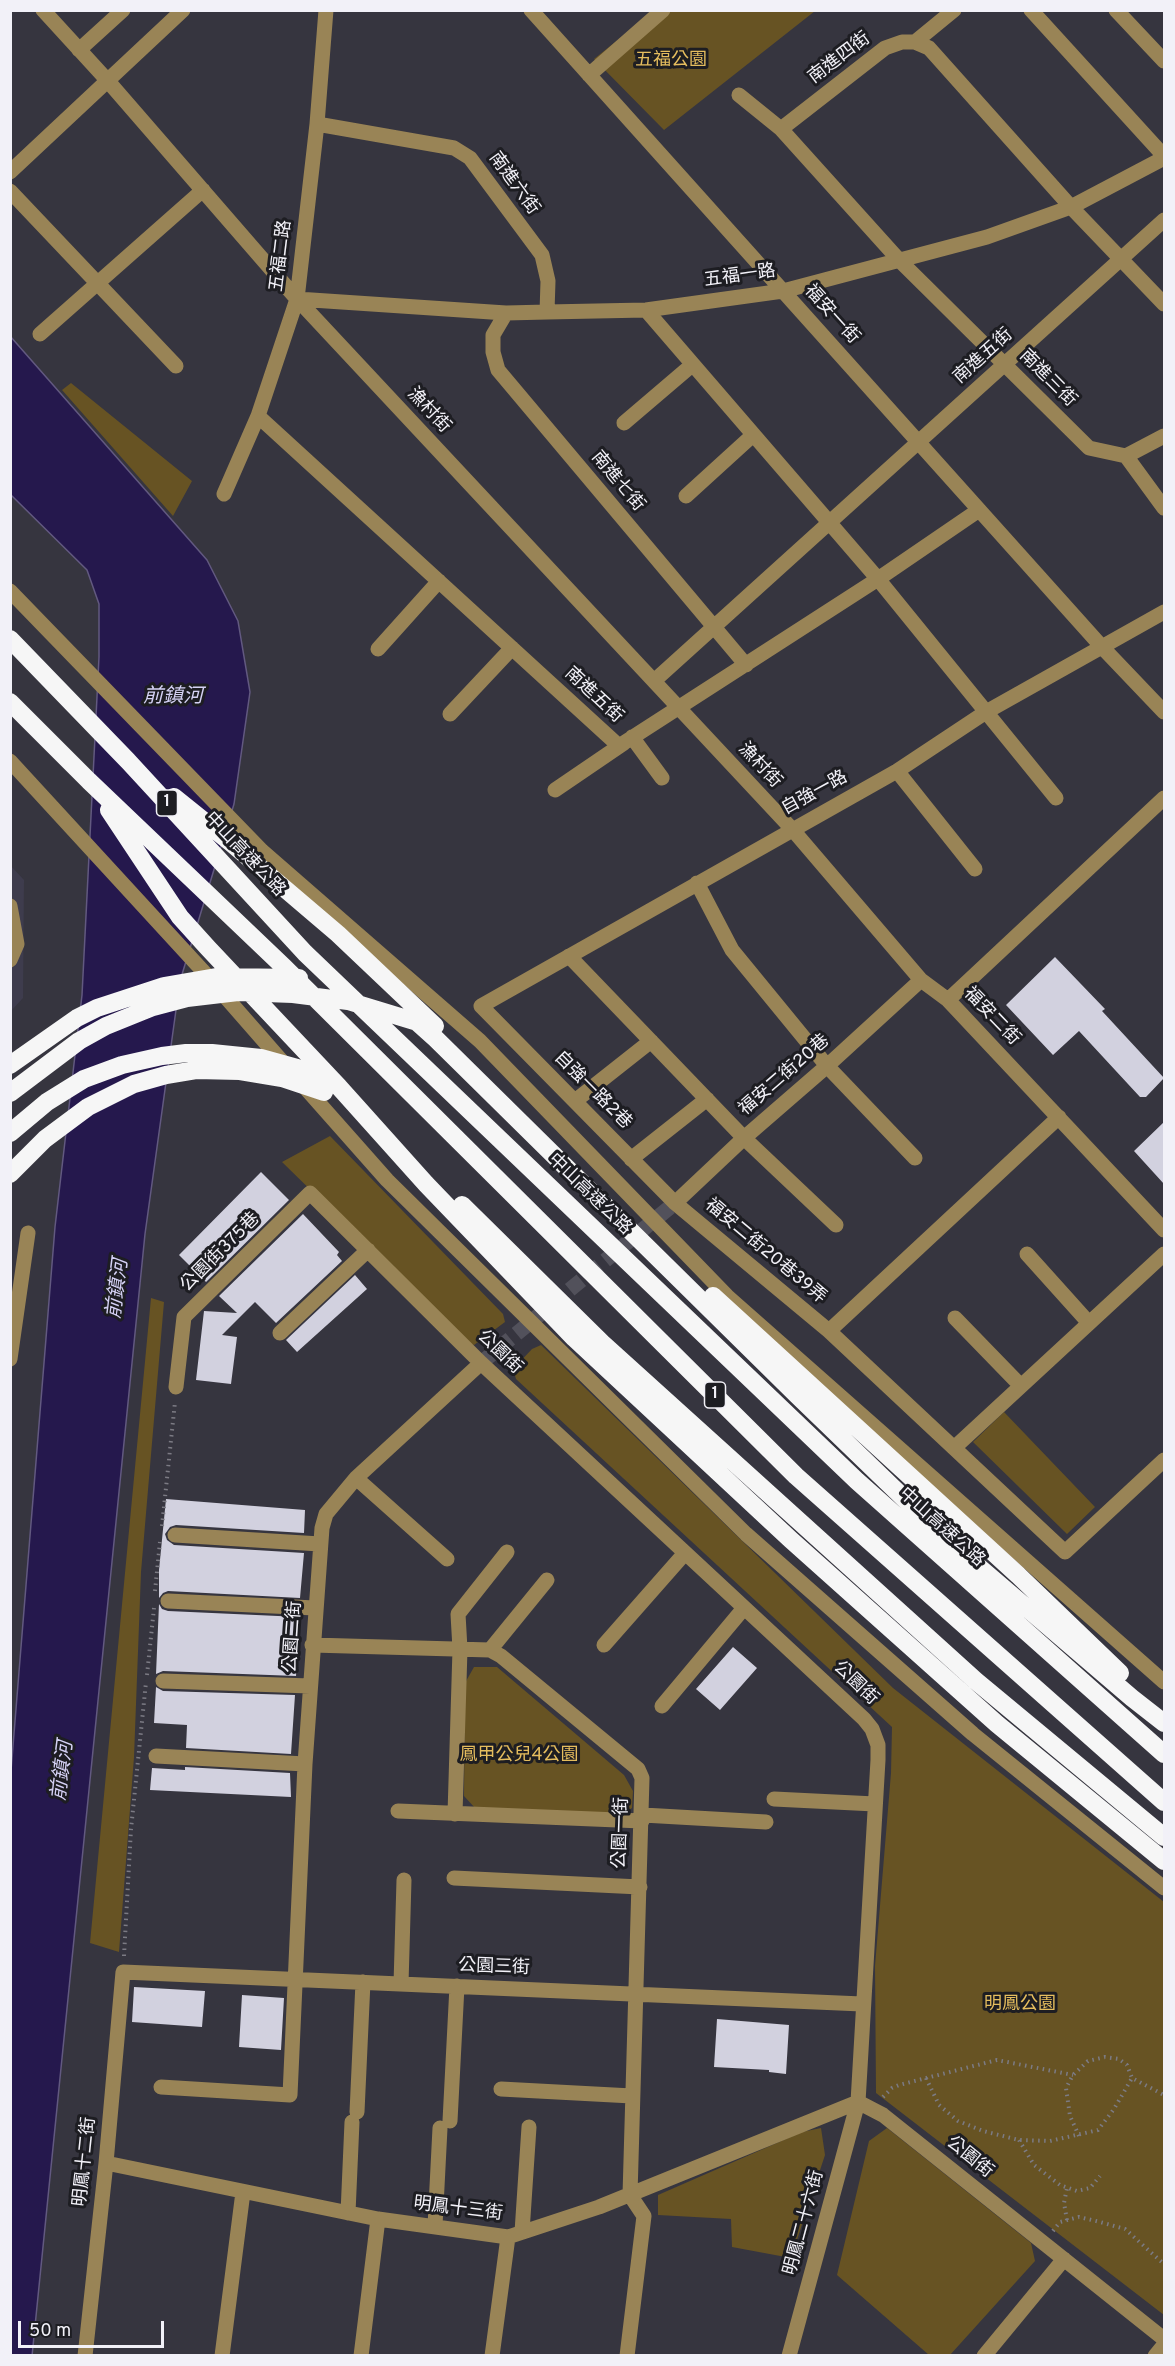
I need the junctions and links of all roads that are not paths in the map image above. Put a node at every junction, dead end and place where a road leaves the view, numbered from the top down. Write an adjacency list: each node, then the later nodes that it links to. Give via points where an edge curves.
1 (123, 10): 11 (street)
2 (183, 10): 14 (street)
3 (326, 10): 16 (street, 五福二路)
4 (531, 10): 13 (street, 福安一街)
5 (663, 10): 13 (street)
6 (954, 10): 10 (street)
7 (1031, 10): 18 (street)
8 (1116, 10): 12 (street)
9 (51, 13): 11 (street, 漁村街)
10 (915, 42): 17 (street, 南進四街, via 885,48); 22 (street, via 928,48)
11 (79, 50): 14 (street, 漁村街)
12 (1164, 61)
13 (589, 75): 27 (street, 福安一街)
14 (107, 80): 19 (street); 20 (street, 漁村街)
15 (739, 95): 17 (street)
16 (317, 124): 28 (street, 五福二路); 31 (street, 南進六街, via 454,148 470,158 542,255 548,281)
17 (781, 129): 25 (street)
18 (1164, 157): 22 (street, 五福一路)
19 (10, 172)
20 (203, 190): 26 (street); 28 (street, 漁村街)
21 (10, 191): 26 (street)
22 (1071, 207): 24 (street); 25 (street, 五福一路, via 987,237)
23 (1164, 220): 24 (street, 南進五街)
24 (1121, 259): 29 (street); 34 (street, 南進五街)
25 (899, 260): 27 (street, 五福一路); 34 (street, 南進三街)
26 (98, 283): 33 (street); 36 (street)
27 (783, 291): 30 (street, 五福一路); 41 (street, 福安一街)
28 (297, 299): 32 (street, 五福一路); 37 (street, 五福二路); 58 (street, 漁村街)
29 (1164, 304)
30 (646, 310): 31 (street, 五福一路); 35 (street)
31 (547, 312): 32 (street, 五福一路)
32 (506, 313): 52 (street, 南進七街, via 494,335 498,370)
33 (40, 333)
34 (1005, 364): 41 (street, 南進五街); 42 (street, 南進三街, via 1089,448)
35 (692, 365): 38 (street); 39 (street)
36 (176, 366)
37 (258, 416): 43 (street, 五福二路); 49 (street, 南進五街)
38 (624, 423)
39 (753, 435): 44 (street); 47 (street)
40 (1164, 436): 42 (street)
41 (918, 442): 46 (street, 福安一街); 47 (street, 南進五街)
42 (1126, 456): 45 (street)
43 (224, 494)
44 (686, 496)
45 (1164, 508)
46 (980, 510): 48 (street, 南進五街); 54 (street, 福安一街)
47 (829, 523): 48 (street); 52 (street, 南進五街)
48 (878, 579): 57 (street, 南進五街); 61 (street)
49 (439, 581): 55 (street, 南進五街); 56 (street)
50 (10, 591): 129 (street, via 262,851 480,1041 727,1296)
51 (1164, 612): 54 (street, 自強一路)
52 (713, 628): 57 (street, 南進七街); 58 (street, 南進五街)
53 (10, 639): 65 (highway, 中山高速公路 / 1)
54 (1102, 647): 61 (street, 自強一路); 62 (street, 福安一街)
55 (512, 648): 63 (street); 64 (street, 南進五街, via 619,746)
56 (378, 649)
57 (746, 665): 60 (street, 南進五街)
58 (654, 681): 60 (street, 漁村街)
59 (10, 702): 69 (highway, 1)
60 (678, 708): 64 (street, 南進五街); 73 (street, 漁村街)
61 (986, 712): 67 (street, 自強一路); 71 (street)
62 (1164, 712)
63 (450, 714)
64 (628, 740): 68 (street); 70 (street)
65 (128, 760): 132 (highway, via 338,934 630,1220 1010,1567); 134 (highway, 中山高速公路 / 1, via 305,953 857,1481)
66 (10, 761): 149 (street, via 387,1180 746,1534 973,1734)
67 (897, 771): 73 (street, 自強一路); 74 (street)
68 (662, 778)
69 (89, 781): 138 (highway, 1, via 284,967 796,1476); 145 (highway, via 180,917 574,1338 989,1717)
70 (555, 790)
71 (1056, 798)
72 (1164, 798): 80 (street)
73 (792, 829): 75 (street, 自強一路); 79 (street, 福安二街)
74 (975, 869)
75 (697, 883): 77 (street, 自強一路); 85 (street, via 732,950)
76 (10, 906): 78 (street, via 17,944)
77 (569, 956): 81 (street, 自強一路); 83 (street)
78 (10, 960)
79 (921, 980): 80 (street, 福安二街); 85 (street, 福安二街20巷)
80 (948, 1000): 89 (street, 福安二街)
81 (481, 1006): 88 (street, 自強一路2巷)
82 (417, 1022): 84 (highway, via 387,1003 312,980 197,979 97,1008); 86 (highway, via 348,1000 303,995 238,992 187,999 153,1007 106,1026 79,1041); 133 (highway, via 945,1538)
83 (651, 1041): 87 (street); 88 (street)
84 (10, 1065)
85 (827, 1065): 92 (street, 福安二街20巷); 93 (street)
86 (10, 1093)
87 (707, 1099): 92 (street); 94 (street)
88 (575, 1101): 94 (street, 自強一路2巷)
89 (1059, 1117): 99 (street, 福安二街); 106 (street)
90 (378, 1120): 91 (highway, via 327,1082 297,1068 261,1058 186,1053 140,1060 95,1073 46,1102); 95 (highway, via 323,1091 282,1078 219,1070 166,1074 134,1084 88,1107 45,1139); 144 (highway, via 602,1343 976,1681)
91 (10, 1133)
92 (744, 1138): 97 (street, 福安二街20巷); 98 (street)
93 (915, 1158)
94 (631, 1159): 97 (street, 自強一路2巷)
95 (10, 1174)
96 (310, 1193): 101 (street, 公園街); 111 (street, 公園街375巷, via 184,1317)
97 (675, 1203): 106 (street, 福安二街20巷39弄)
98 (836, 1225)
99 (1164, 1230)
100 (28, 1233): 108 (street)
101 (368, 1250): 107 (street); 109 (street, 公園街)
102 (1027, 1254): 105 (street)
103 (1164, 1254): 105 (street)
104 (955, 1318): 110 (street)
105 (1089, 1323): 110 (street)
106 (829, 1331): 112 (street, 福安二街20巷39弄)
107 (280, 1333)
108 (10, 1359)
109 (481, 1363): 114 (street, 公園二街); 118 (street, 公園街)
110 (1021, 1386): 112 (street)
111 (176, 1387)
112 (954, 1448): 113 (street, 福安二街20巷39弄, via 1065,1552)
113 (1164, 1460)
114 (356, 1478): 116 (street, 公園二街, via 326,1514); 119 (street)
115 (175, 1535): 116 (street)
116 (320, 1544): 122 (street, 公園二街)
117 (507, 1552): 126 (street, via 458,1614)
118 (685, 1553): 123 (street, 公園街); 125 (street)
119 (447, 1559)
120 (547, 1580): 127 (street)
121 (168, 1601): 122 (street)
122 (315, 1608): 124 (street, 公園二街)
123 (744, 1608): 131 (street); 139 (street, 公園街, via 872,1729 878,1745)
124 (312, 1645): 126 (street); 130 (street, 公園二街)
125 (604, 1645)
126 (460, 1649): 127 (street); 141 (street)
127 (490, 1650): 142 (street, 公園一街, via 638,1770 642,1778)
128 (164, 1681): 130 (street)
129 (1164, 1682)
130 (310, 1686): 136 (street, 公園二街)
131 (662, 1706)
132 (1164, 1715)
133 (1164, 1723)
134 (1164, 1754)
135 (156, 1756): 136 (street)
136 (304, 1764): 151 (street, 公園二街)
137 (774, 1798): 139 (street)
138 (1164, 1802)
139 (875, 1804): 156 (street, 公園街)
140 (398, 1811): 141 (street)
141 (455, 1814): 142 (street)
142 (642, 1818): 143 (street); 148 (street, 公園一街)
143 (766, 1822)
144 (1164, 1837)
145 (1164, 1861)
146 (454, 1878): 148 (street)
147 (404, 1880): 153 (street)
148 (640, 1887): 155 (street, 公園一街)
149 (1164, 1888)
150 (123, 1972): 151 (street, 公園三街); 162 (street, 明鳳十二街)
151 (295, 1979): 152 (street, 公園三街); 157 (street, 公園二街, via 290,2095)
152 (363, 1982): 153 (street, 公園三街); 165 (street)
153 (401, 1984): 154 (street, 公園三街)
154 (457, 1986): 155 (street, 公園三街); 167 (street)
155 (635, 1994): 156 (street, 公園三街); 159 (street, 公園一街)
156 (862, 2004): 160 (street, 公園街)
157 (161, 2087)
158 (501, 2089): 159 (street)
159 (633, 2096): 164 (street, 公園一街)
160 (858, 2102): 164 (street, 明鳳十三街); 169 (street, 公園街, via 883,2115); 177 (street, 明鳳二十六街)
161 (529, 2127): 168 (street)
162 (106, 2163): 163 (street, 明鳳十三街); 172 (street, 明鳳十二街)
163 (243, 2192): 165 (street, 明鳳十三街); 173 (street)
164 (630, 2195): 168 (street, 明鳳十三街); 176 (street, via 644,2216)
165 (348, 2213): 166 (street, 明鳳十三街)
166 (378, 2220): 167 (street, 明鳳十三街); 174 (street)
167 (435, 2226): 168 (street, 明鳳十三街)
168 (515, 2234): 175 (street)
169 (1064, 2259): 170 (street, 公園街); 178 (street)
170 (1164, 2339)
171 (1164, 2345): 179 (street)
172 (85, 2355)
173 (222, 2355)
174 (361, 2355)
175 (492, 2355)
176 (627, 2355)
177 (789, 2355)
178 (984, 2355)
179 (1155, 2355)

